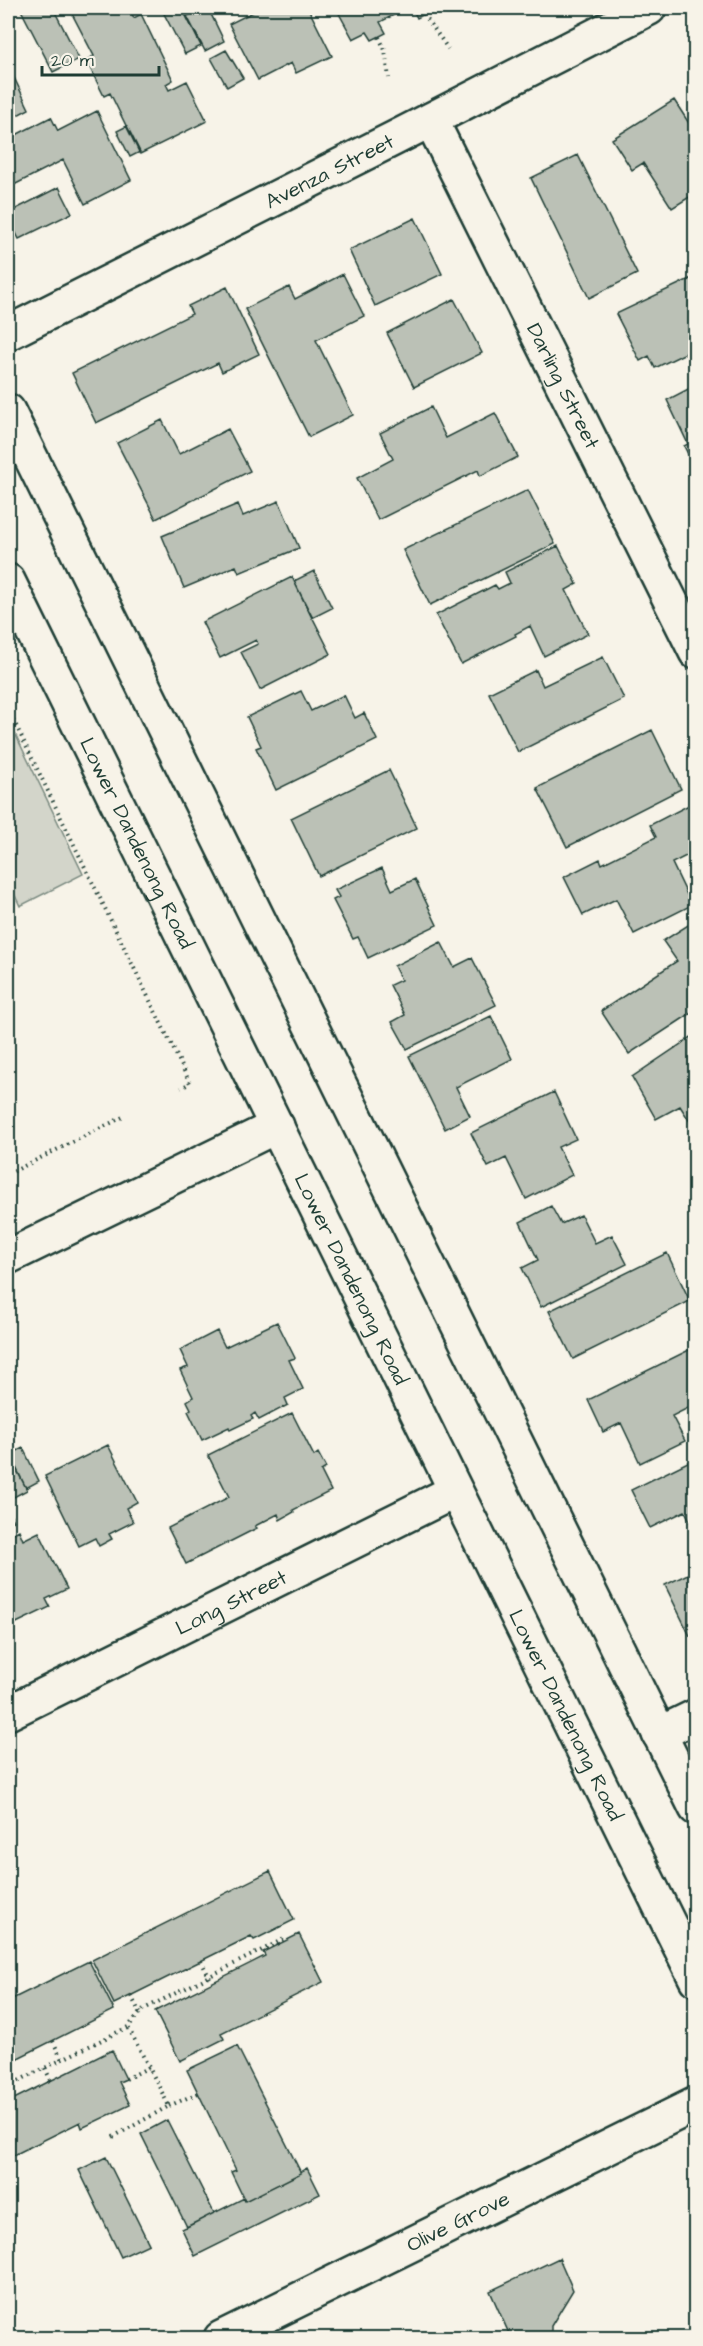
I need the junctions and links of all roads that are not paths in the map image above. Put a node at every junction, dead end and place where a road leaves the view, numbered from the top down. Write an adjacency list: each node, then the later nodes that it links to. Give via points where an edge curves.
1 (649, 8): 2 (main road, Avenza Street)
2 (431, 120): 3 (main road, Avenza Street); 6 (main road, Darling Street)
3 (8, 333)
4 (8, 411): 12 (main road)
5 (8, 580): 7 (main road, Lower Dandenong Road)
6 (696, 652)
7 (277, 1126): 8 (main road); 9 (main road, Lower Dandenong Road)
8 (8, 1257)
9 (455, 1491): 10 (main road, Long Street); 14 (main road, Lower Dandenong Road)
10 (8, 1713)
11 (696, 1716): 12 (main road)
12 (659, 1734): 13 (main road)
13 (696, 1808)
14 (696, 1979)
15 (696, 2104): 16 (main road, Olive Grove)
16 (221, 2338)

